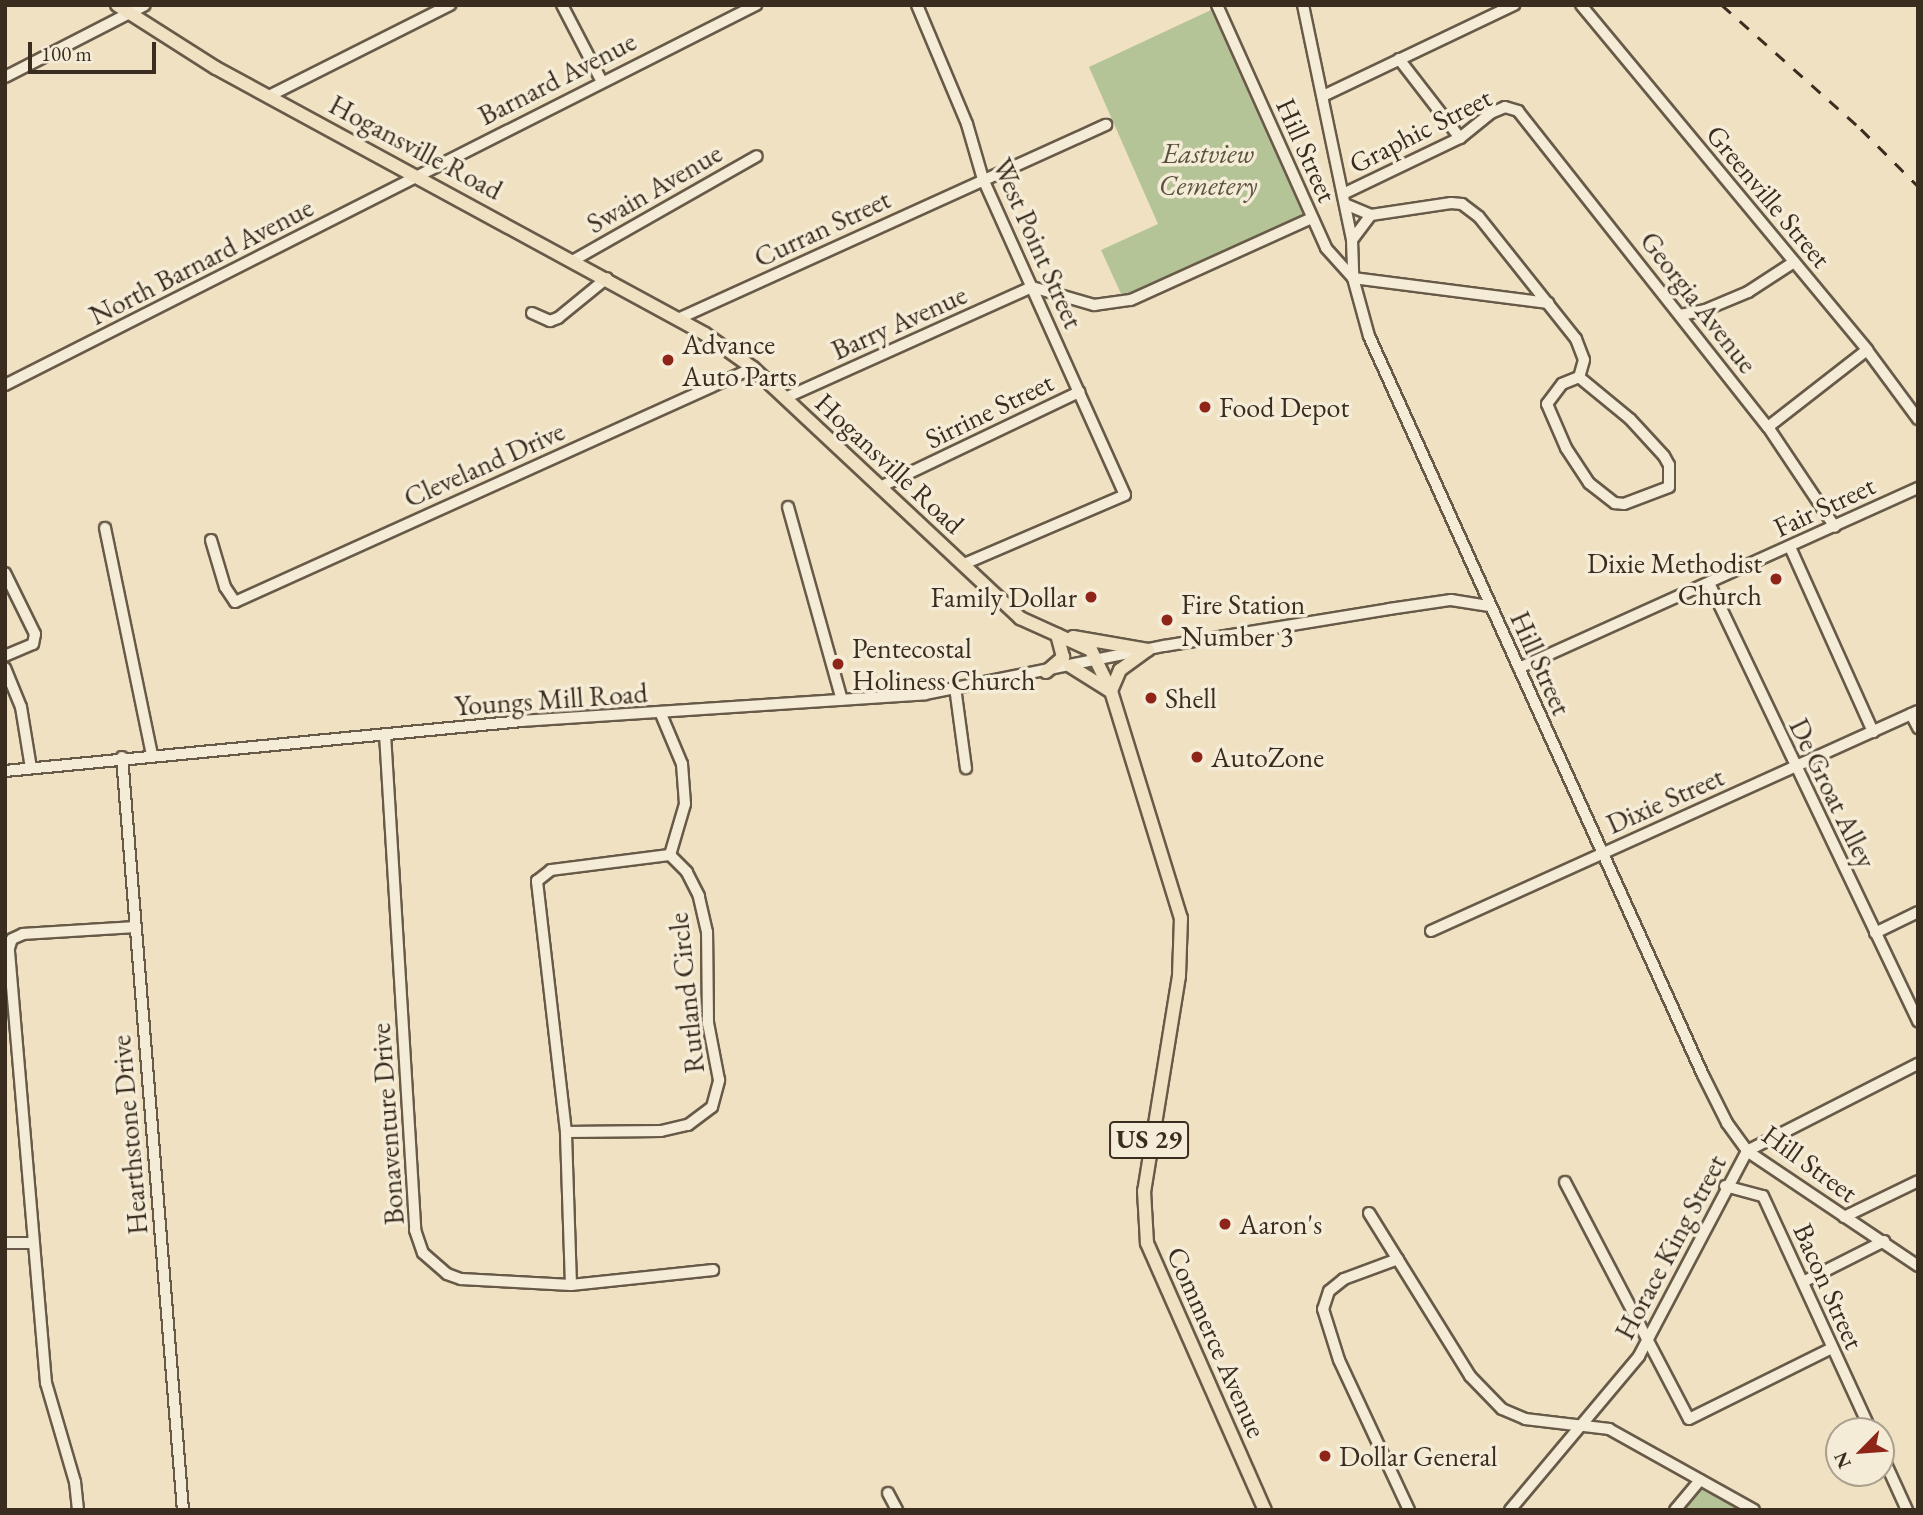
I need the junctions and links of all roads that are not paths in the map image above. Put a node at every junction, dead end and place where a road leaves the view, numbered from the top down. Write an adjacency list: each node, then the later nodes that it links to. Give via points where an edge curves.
1 (117, 5): 11 (main road, Hogansville Road)
2 (145, 5): 11 (street)
3 (450, 5): 15 (street)
4 (562, 5): 14 (street)
5 (756, 5): 14 (street, Barnard Avenue)
6 (917, 5): 22 (street, West Point Street, via 967,124)
7 (1217, 5): 25 (street, Hill Street)
8 (1303, 5): 16 (street)
9 (1514, 5): 12 (street)
10 (1581, 5): 28 (street, Greenville Street)
11 (128, 14): 13 (street); 15 (main road, Hogansville Road)
12 (1399, 59): 16 (street); 19 (street)
13 (5, 77)
14 (601, 80): 21 (street, Barnard Avenue)
15 (269, 96): 21 (main road, Hogansville Road)
16 (1323, 96): 23 (street)
17 (1518, 111): 19 (street, Graphic Street, via 1505,107 1490,113); 34 (street, Georgia Avenue)
18 (1106, 125): 22 (street, Curran Street)
19 (1460, 138): 23 (street, Graphic Street)
20 (757, 156): 27 (street, Swain Avenue)
21 (417, 175): 27 (main road, Hogansville Road); 39 (street, North Barnard Avenue)
22 (984, 179): 31 (street, West Point Street); 35 (street, Curran Street)
23 (1344, 199): 24 (street); 26 (street)
24 (1371, 215): 26 (street); 32 (street, via 1462,204 1479,217)
25 (1312, 218): 30 (street, Hill Street, via 1326,248); 31 (street, via 1130,300 1094,305)
26 (1352, 240): 30 (street)
27 (574, 260): 29 (main road, Hogansville Road)
28 (1794, 262): 34 (street, via 1748,292); 36 (street, Greenville Street)
29 (607, 278): 33 (street, via 558,318 550,321); 35 (main road, Hogansville Road)
30 (1353, 278): 32 (street); 54 (street, Hill Street, via 1362,316 1392,392)
31 (1032, 287): 40 (street, West Point Street); 41 (street, Barry Avenue)
32 (1548, 303): 38 (street, via 1576,339 1584,360)
33 (532, 313)
34 (1680, 315): 43 (street, Georgia Avenue)
35 (680, 318): 37 (main road, Hogansville Road)
36 (1867, 350): 42 (street, Greenville Street); 43 (street)
37 (753, 368): 41 (main road, Hogansville Road); 49 (street, Cleveland Drive, via 235,602 225,587)
38 (1579, 377): 38 (street, via 1630,419 1664,456 1669,465 1669,487 1624,504 1615,503 1588,483 1559,436 1547,404 1562,384)
39 (5, 386)
40 (1079, 392): 44 (street, Sirrine Street); 51 (street, West Point Street, via 1125,495)
41 (785, 398): 44 (main road, Hogansville Road)
42 (1918, 419)
43 (1768, 427): 47 (street, Georgia Avenue)
44 (880, 488): 51 (main road, Hogansville Road)
45 (1918, 488): 47 (street, Fair Street)
46 (788, 507): 65 (street)
47 (1835, 527): 50 (street, Fair Street)
48 (105, 528): 71 (street)
49 (211, 540)
50 (1790, 547): 53 (street, Fair Street); 69 (street)
51 (962, 565): 55 (main road, Hogansville Road, via 1020,618)
52 (5, 573): 57 (street, via 36,634 33,644)
53 (1709, 583): 61 (street, Fair Street); 73 (street, De Groat Alley)
54 (1490, 606): 56 (street, via 1451,600); 61 (street, Hill Street)
55 (1057, 635): 56 (main road, via 1114,640); 58 (main road, Hogansville Road, via 1091,650); 62 (main road, via 1063,657)
56 (1148, 650): 58 (street); 64 (main road, via 1120,670)
57 (5, 656)
58 (1097, 659): 59 (street, Youngs Mill Road); 64 (main road, Commerce Avenue / US 29)
59 (1070, 666): 62 (street, Youngs Mill Road); 64 (main road)
60 (5, 668): 74 (street, via 22,707)
61 (1519, 668): 77 (street, Hill Street)
62 (1046, 672): 63 (street, Youngs Mill Road)
63 (955, 687): 65 (street, Youngs Mill Road); 75 (street)
64 (1111, 691): 110 (main road, Commerce Avenue / US 29, via 1181,918 1179,976 1149,1145 1144,1202 1147,1243)
65 (842, 700): 67 (street, Youngs Mill Road)
66 (1914, 712): 68 (street); 69 (street, Dixie Street)
67 (661, 714): 70 (street, Youngs Mill Road); 78 (street, via 682,764 685,804)
68 (1918, 728)
69 (1873, 732): 73 (street, Dixie Street)
70 (384, 734): 71 (street, Youngs Mill Road); 99 (street, Bonaventure Drive, via 415,1230 423,1253 447,1274)
71 (152, 755): 72 (street, Youngs Mill Road)
72 (122, 757): 74 (street, Youngs Mill Road); 80 (street, Hearthstone Drive)
73 (1796, 766): 77 (street, Dixie Street); 82 (street, De Groat Alley)
74 (31, 768): 76 (street, Youngs Mill Road)
75 (966, 768)
76 (5, 771)
77 (1602, 853): 81 (street, Dixie Street); 86 (street, Hill Street, via 1703,1074)
78 (670, 855): 85 (street, via 551,870 537,881); 85 (street, Rutland Circle, via 687,872 699,896 706,932 708,1023 719,1080 712,1107 698,1120 661,1132)
79 (1918, 912): 82 (street)
80 (135, 927): 94 (street, via 23,933 12,939 9,948); 108 (street, Hearthstone Drive)
81 (1431, 931)
82 (1875, 933): 83 (street, De Groat Alley)
83 (1918, 1022)
84 (1918, 1064): 86 (street, Horace King Street)
85 (566, 1132): 99 (street)
86 (1747, 1151): 89 (street, Horace King Street); 91 (street, Hill Street)
87 (1918, 1181): 91 (street)
88 (1565, 1182): 100 (street)
89 (1725, 1186): 98 (street, Bacon Street, via 1763,1196); 100 (street, Horace King Street)
90 (1369, 1213): 95 (street)
91 (1844, 1217): 92 (street, Hill Street)
92 (1884, 1241): 96 (street, Hill Street); 98 (street)
93 (5, 1243): 94 (street)
94 (33, 1243): 107 (street, via 46,1383 75,1482)
95 (1398, 1259): 103 (street, via 1488,1397 1525,1419); 111 (street, via 1343,1279 1329,1291 1323,1309 1339,1360)
96 (1918, 1266)
97 (713, 1270): 99 (street, Bonaventure Drive)
98 (1803, 1282): 101 (street, Bacon Street)
99 (571, 1285)
100 (1648, 1341): 101 (street, via 1689,1419); 103 (street, Horace King Street)
101 (1832, 1348): 102 (street, Bacon Street)
102 (1864, 1417)
103 (1586, 1423): 104 (street, via 1638,1443); 112 (street, Horace King Street)
104 (1700, 1480): 113 (street); 114 (street)
105 (1895, 1484): 115 (street)
106 (888, 1493): 109 (street)
107 (78, 1510)
108 (183, 1510)
109 (897, 1510)
110 (1265, 1510)
111 (1409, 1510)
112 (1510, 1510)
113 (1675, 1510)
114 (1755, 1510)
115 (1907, 1510)

